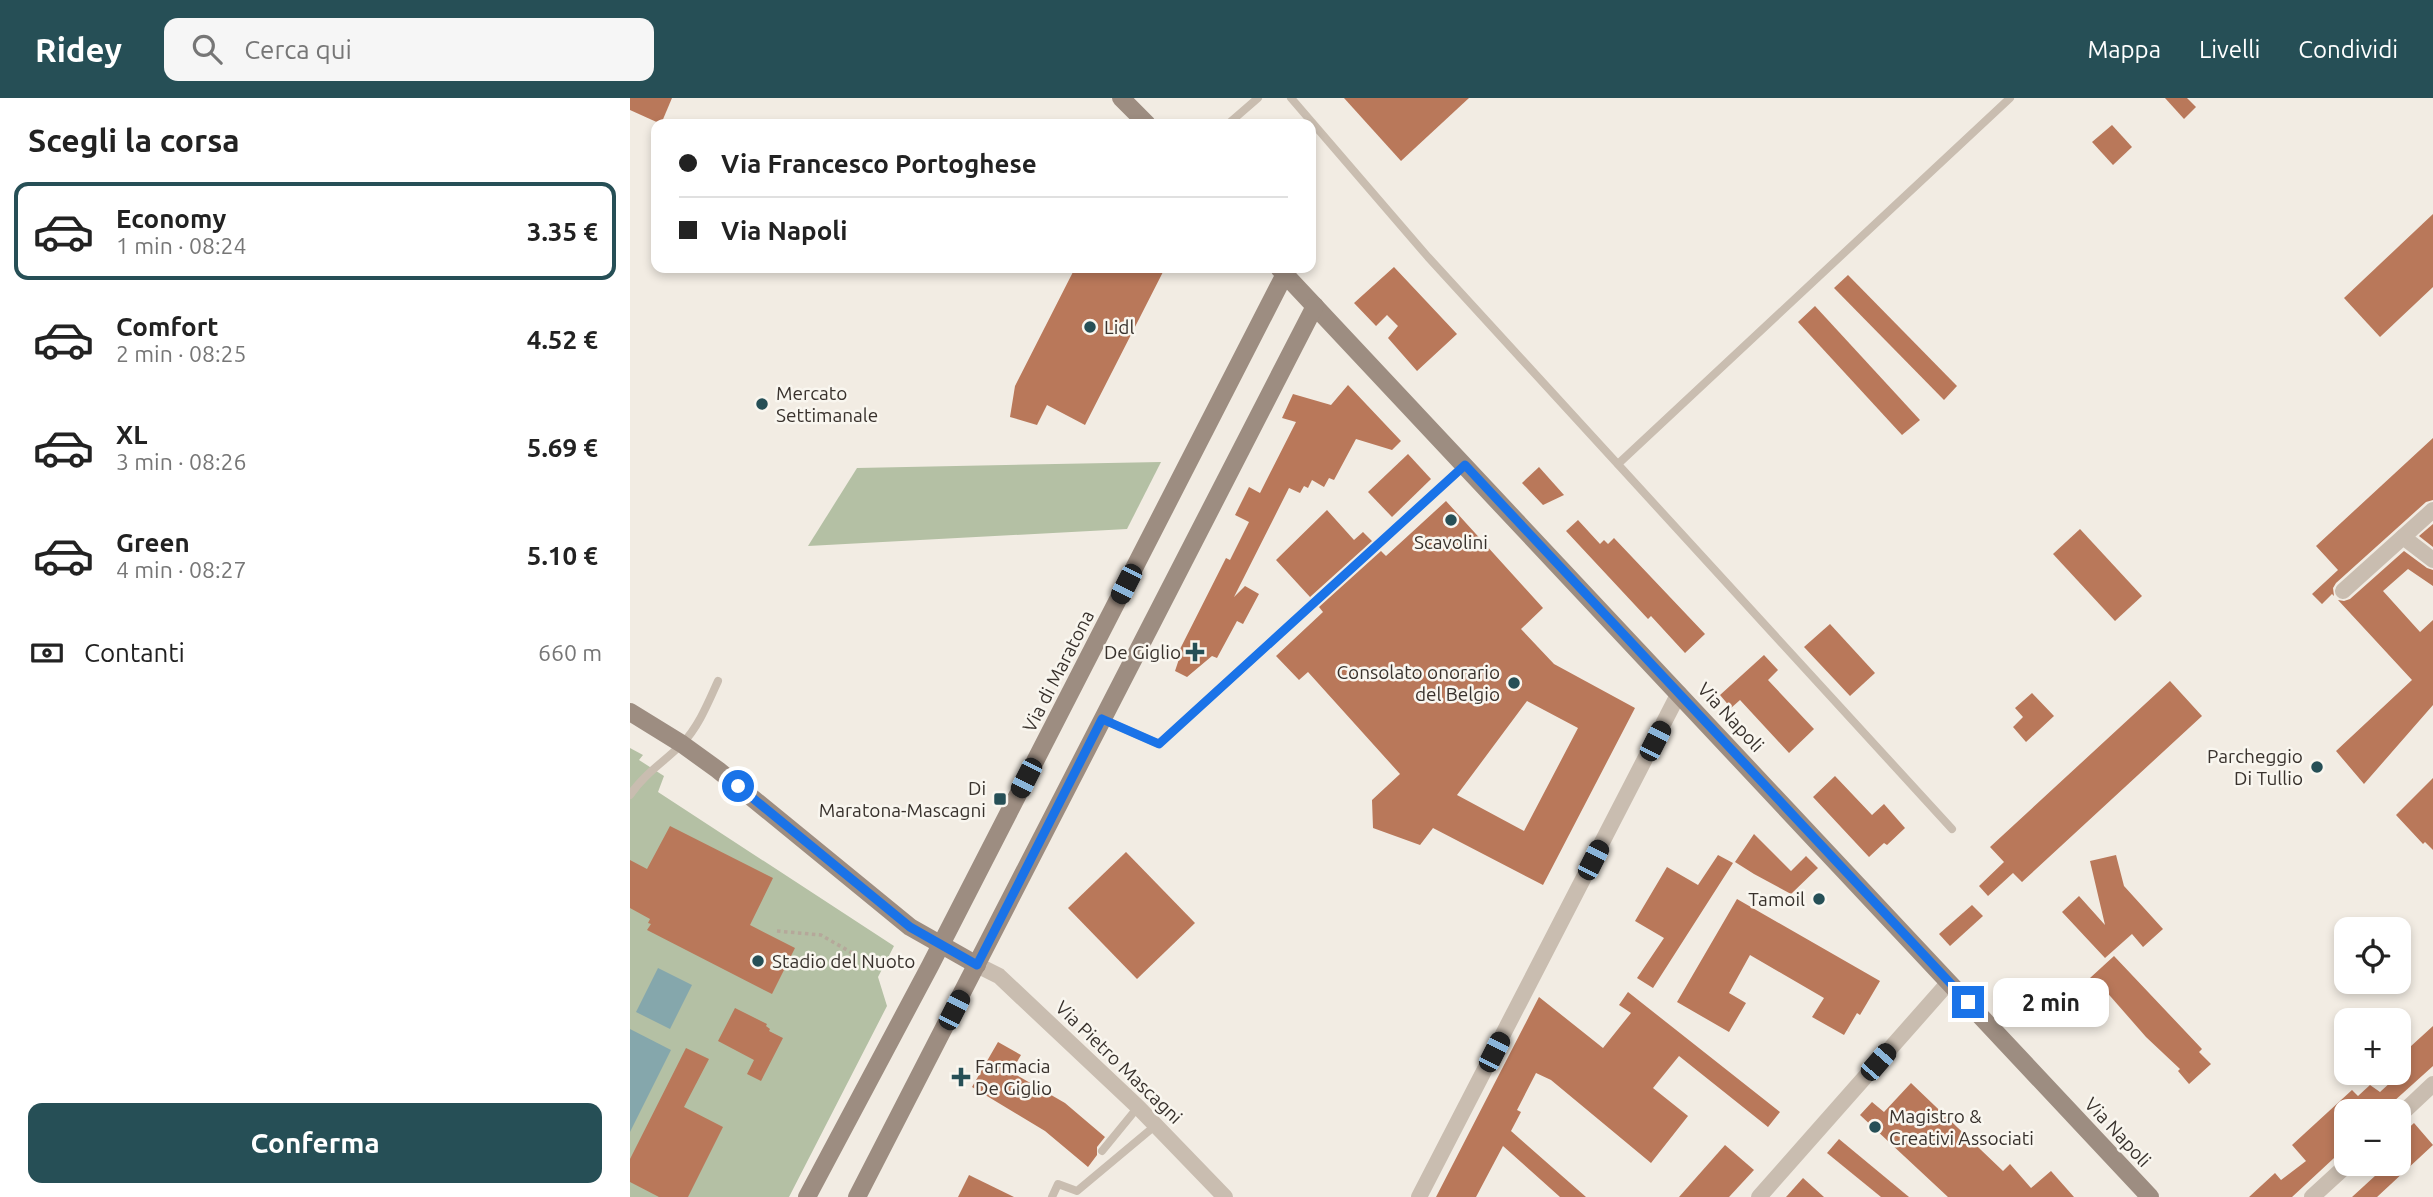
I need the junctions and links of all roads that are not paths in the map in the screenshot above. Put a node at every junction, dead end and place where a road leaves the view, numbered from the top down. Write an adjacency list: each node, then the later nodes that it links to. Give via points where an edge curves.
1 (1122, 98): 5 (main road)
2 (1258, 98): 6 (lane)
3 (1290, 98): 7 (lane)
4 (2010, 98): 12 (lane)
5 (1142, 119)
6 (1234, 119)
7 (1308, 119)
8 (1316, 128): 12 (lane)
9 (1281, 273): 25 (main road, Via di Maratona)
10 (1284, 273): 11 (main road, Via Napoli)
11 (1315, 306): 13 (main road, Via Napoli); 21 (main road)
12 (1618, 464): 24 (lane)
13 (1465, 465): 19 (main road, Via Napoli); 21 (lane, via 1159,744)
14 (2433, 510): 15 (street)
15 (2403, 537): 16 (street); 17 (street)
16 (2433, 559)
17 (2343, 591)
18 (718, 681): 22 (lane, via 698,724)
19 (1679, 693): 27 (main road, Via Napoli); 38 (street)
20 (630, 712): 22 (main road)
21 (1102, 719): 26 (main road)
22 (682, 744): 23 (lane); 25 (main road, via 900,919)
23 (630, 795)
24 (1952, 829)
25 (940, 944): 26 (main road); 34 (main road, Via di Maratona)
26 (977, 965): 30 (street, Via Pietro Mascagni, via 999,976); 35 (main road)
27 (1949, 982): 39 (street); 40 (main road, Via Napoli)
28 (2433, 1084): 29 (street)
29 (2411, 1105)
30 (1138, 1107): 31 (street, Via Pietro Mascagni); 32 (lane)
31 (1156, 1125): 36 (lane, via 1077,1191 1058,1184); 37 (street, Via Pietro Mascagni)
32 (1102, 1151)
33 (2335, 1176): 41 (street)
34 (807, 1197)
35 (857, 1197)
36 (1052, 1197)
37 (1225, 1197)
38 (1419, 1197)
39 (1759, 1197)
40 (2150, 1197)
41 (2312, 1197)

